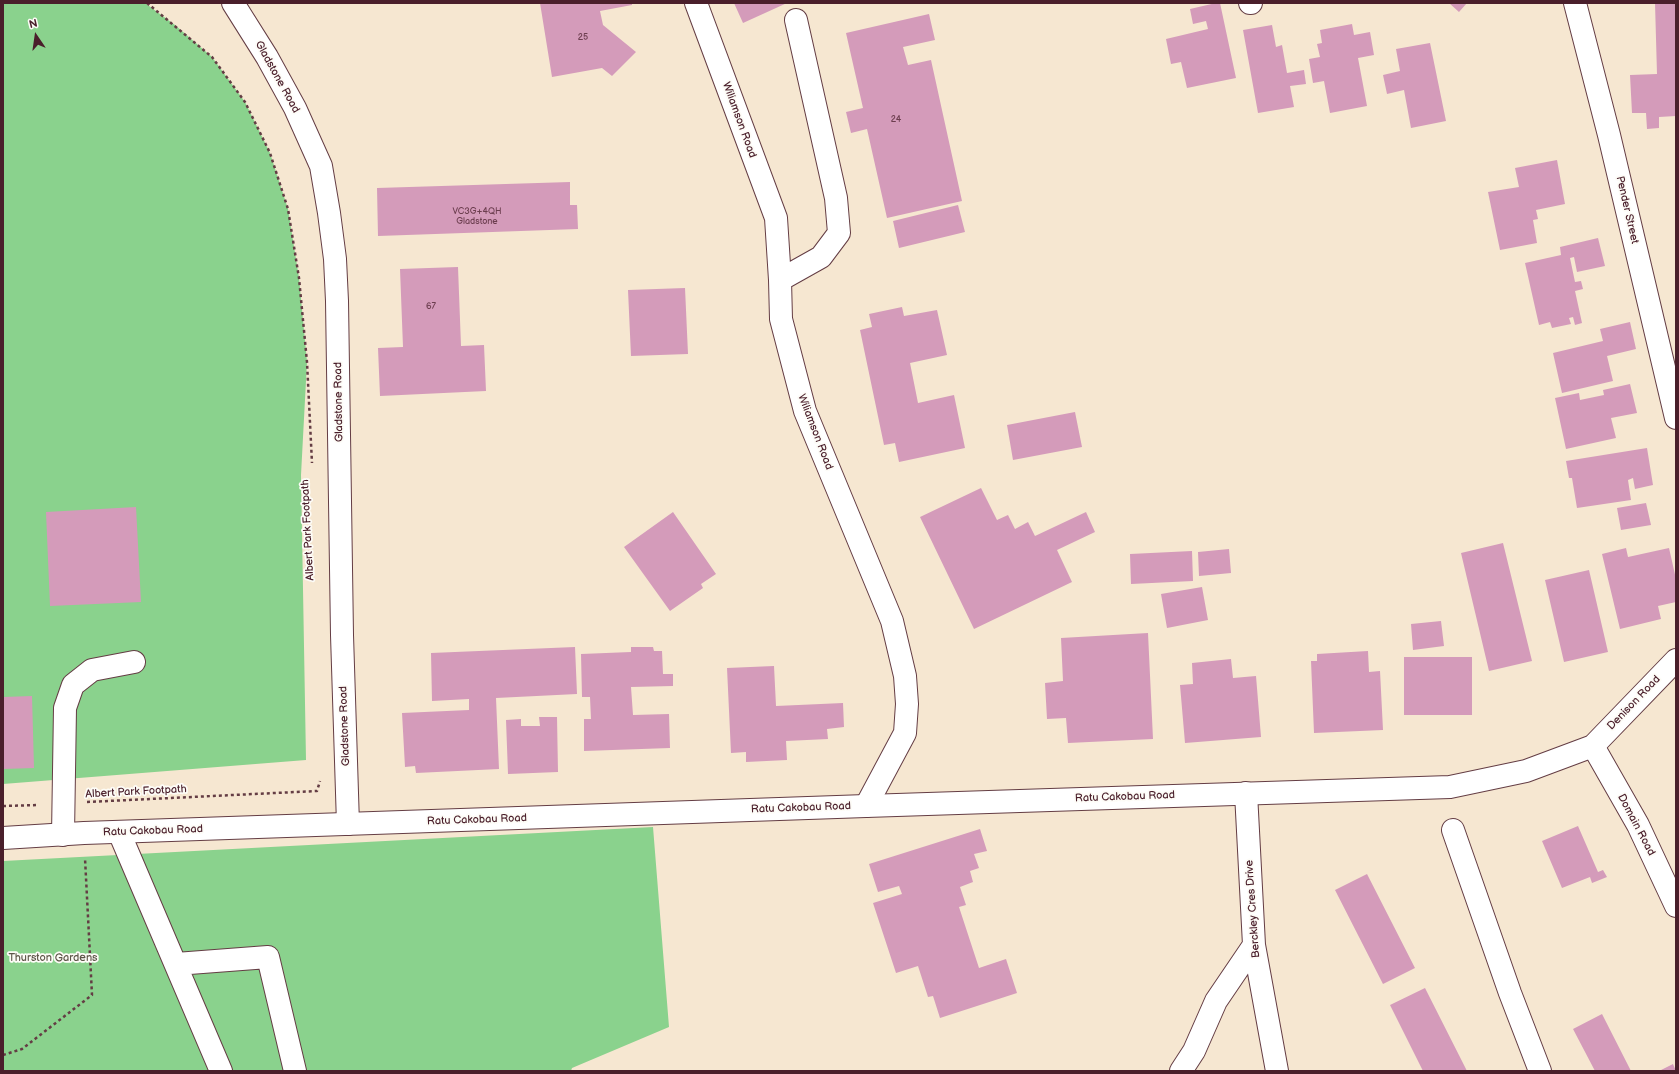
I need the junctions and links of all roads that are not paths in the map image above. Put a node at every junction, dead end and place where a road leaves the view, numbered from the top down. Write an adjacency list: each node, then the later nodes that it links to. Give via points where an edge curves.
1 (233, 3): 12 (street, Gladstone Road, via 296,108 321,166 329,213 337,301 342,635)
2 (696, 3): 5 (street, Wiliamson Road, via 776,218)
3 (1575, 3): 6 (street, Pender Street)
4 (796, 20): 5 (street, via 836,198 839,233 821,257)
5 (780, 280): 11 (street, Wiliamson Road, via 781,319 805,411 892,621 905,676 905,733)
6 (1676, 418)
7 (1676, 660): 9 (street, Denison Road)
8 (134, 662): 15 (street, via 92,670 73,685 65,708 63,803)
9 (1593, 746): 10 (street, Ratu Cakobau Road, via 1526,772 1450,787); 17 (street, Domain Road, via 1638,826)
10 (1246, 793): 11 (street, Ratu Cakobau Road); 18 (street, Berckley Cres Drive)
11 (866, 806): 12 (street, Ratu Cakobau Road)
12 (348, 824): 14 (street, Ratu Cakobau Road)
13 (1453, 830): 24 (street)
14 (119, 832): 15 (street, Ratu Cakobau Road); 19 (street)
15 (73, 834): 16 (street, Ratu Cakobau Road)
16 (3, 838)
17 (1676, 906)
18 (1254, 945): 22 (street, via 1216,1001 1194,1051); 23 (street, Berckley Cres Drive)
19 (176, 964): 20 (street); 21 (street, via 268,957)
20 (221, 1071)
21 (295, 1071)
22 (1181, 1071)
23 (1277, 1071)
24 (1540, 1071)

